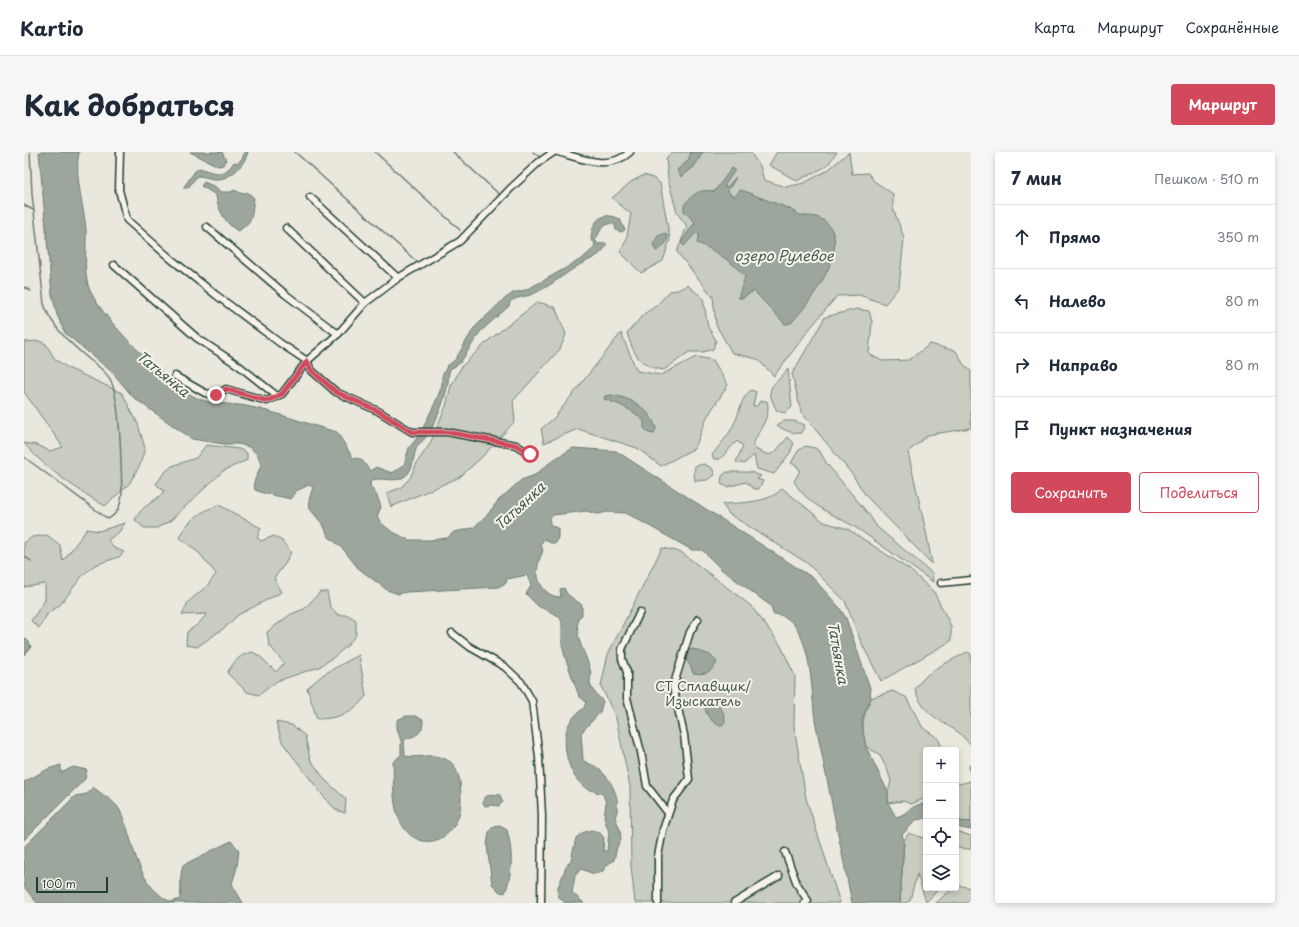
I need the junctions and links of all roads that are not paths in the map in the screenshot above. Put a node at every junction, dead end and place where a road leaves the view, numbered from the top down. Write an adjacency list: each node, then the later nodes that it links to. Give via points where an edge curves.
1 (120, 152): 12 (street, via 119,190 127,220 170,259)
2 (554, 152): 9 (street, via 539,162 510,189 460,241)
3 (558, 152): 4 (street, via 591,161 613,162)
4 (630, 152)
5 (310, 197): 9 (street)
6 (207, 227): 11 (street, via 284,294)
7 (286, 228): 10 (street)
8 (114, 265): 14 (street, via 197,338 238,365)
9 (398, 278): 10 (street)
10 (365, 303): 11 (street)
11 (338, 334): 12 (street)
12 (307, 361): 14 (street, via 282,394); 15 (street, via 311,370 336,392 378,411 412,432 447,432 516,445)
13 (175, 376): 14 (street, via 205,393 216,395 226,389 267,401)
14 (277, 396)
15 (530, 454)
16 (971, 580): 17 (street)
17 (941, 582)
18 (640, 612): 21 (street, via 622,649 622,659 627,672 627,698 647,786)
19 (698, 619): 21 (street, via 690,632 673,687 684,735 689,779 673,800)
20 (452, 633): 24 (street, via 470,647 505,667 521,682 532,701 539,757 542,816)
21 (668, 813): 25 (street, via 658,856)
22 (785, 852): 27 (street, via 797,884 808,901)
23 (779, 876): 26 (street)
24 (541, 903)
25 (658, 903)
26 (734, 903)
27 (804, 903)

